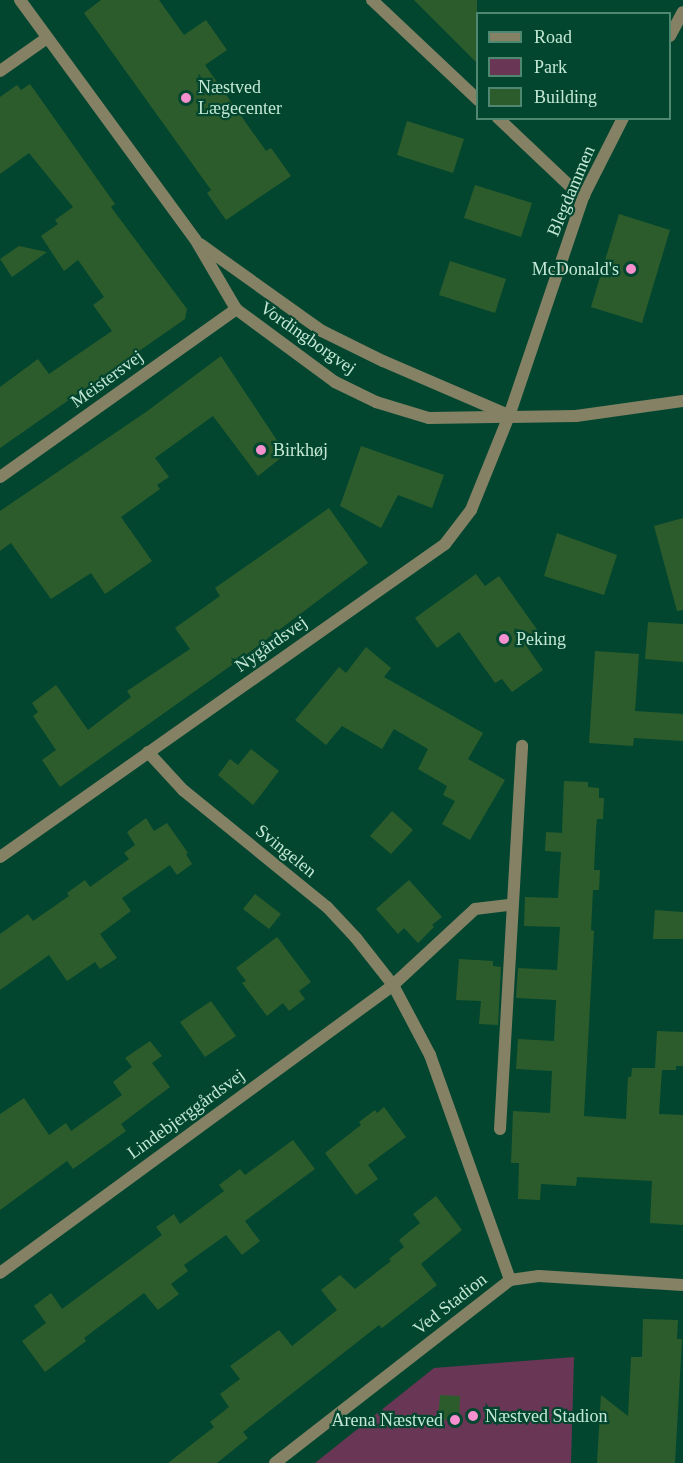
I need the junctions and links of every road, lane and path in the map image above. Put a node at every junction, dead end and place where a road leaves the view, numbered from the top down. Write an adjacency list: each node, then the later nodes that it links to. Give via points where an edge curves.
1 (20, 0): 5 (street, Vordingborgvej)
2 (372, 0): 7 (street)
3 (683, 12): 4 (street)
4 (671, 33)
5 (47, 38): 6 (street); 11 (street, Vordingborgvej)
6 (0, 71)
7 (476, 99)
8 (500, 120): 10 (street)
9 (622, 120): 10 (street, Blegdammen)
10 (584, 195): 14 (street, Blegdammen)
11 (195, 239): 12 (street, Vordingborgvej); 14 (street, Vordingborgvej, via 322,331)
12 (236, 309): 14 (street, Vordingborgvej, via 335,382 376,402 429,418); 15 (street, Meistersvej)
13 (683, 401): 14 (street, Vordingborgvej, via 576,416)
14 (509, 416): 17 (street, Nygårdsvej, via 471,510 445,544)
15 (0, 477)
16 (522, 746): 19 (street)
17 (148, 752): 18 (street, Nygårdsvej); 20 (street, Svingelen, via 183,790 327,907)
18 (0, 857)
19 (513, 904): 20 (street, via 475,909); 21 (street)
20 (393, 985): 22 (street, Lindebjerggårdsvej); 23 (street, Svingelen, via 430,1055)
21 (500, 1129)
22 (0, 1273)
23 (510, 1280): 24 (street, Ved Stadion, via 539,1276); 25 (street, Ved Stadion)
24 (683, 1285)
25 (275, 1463)

